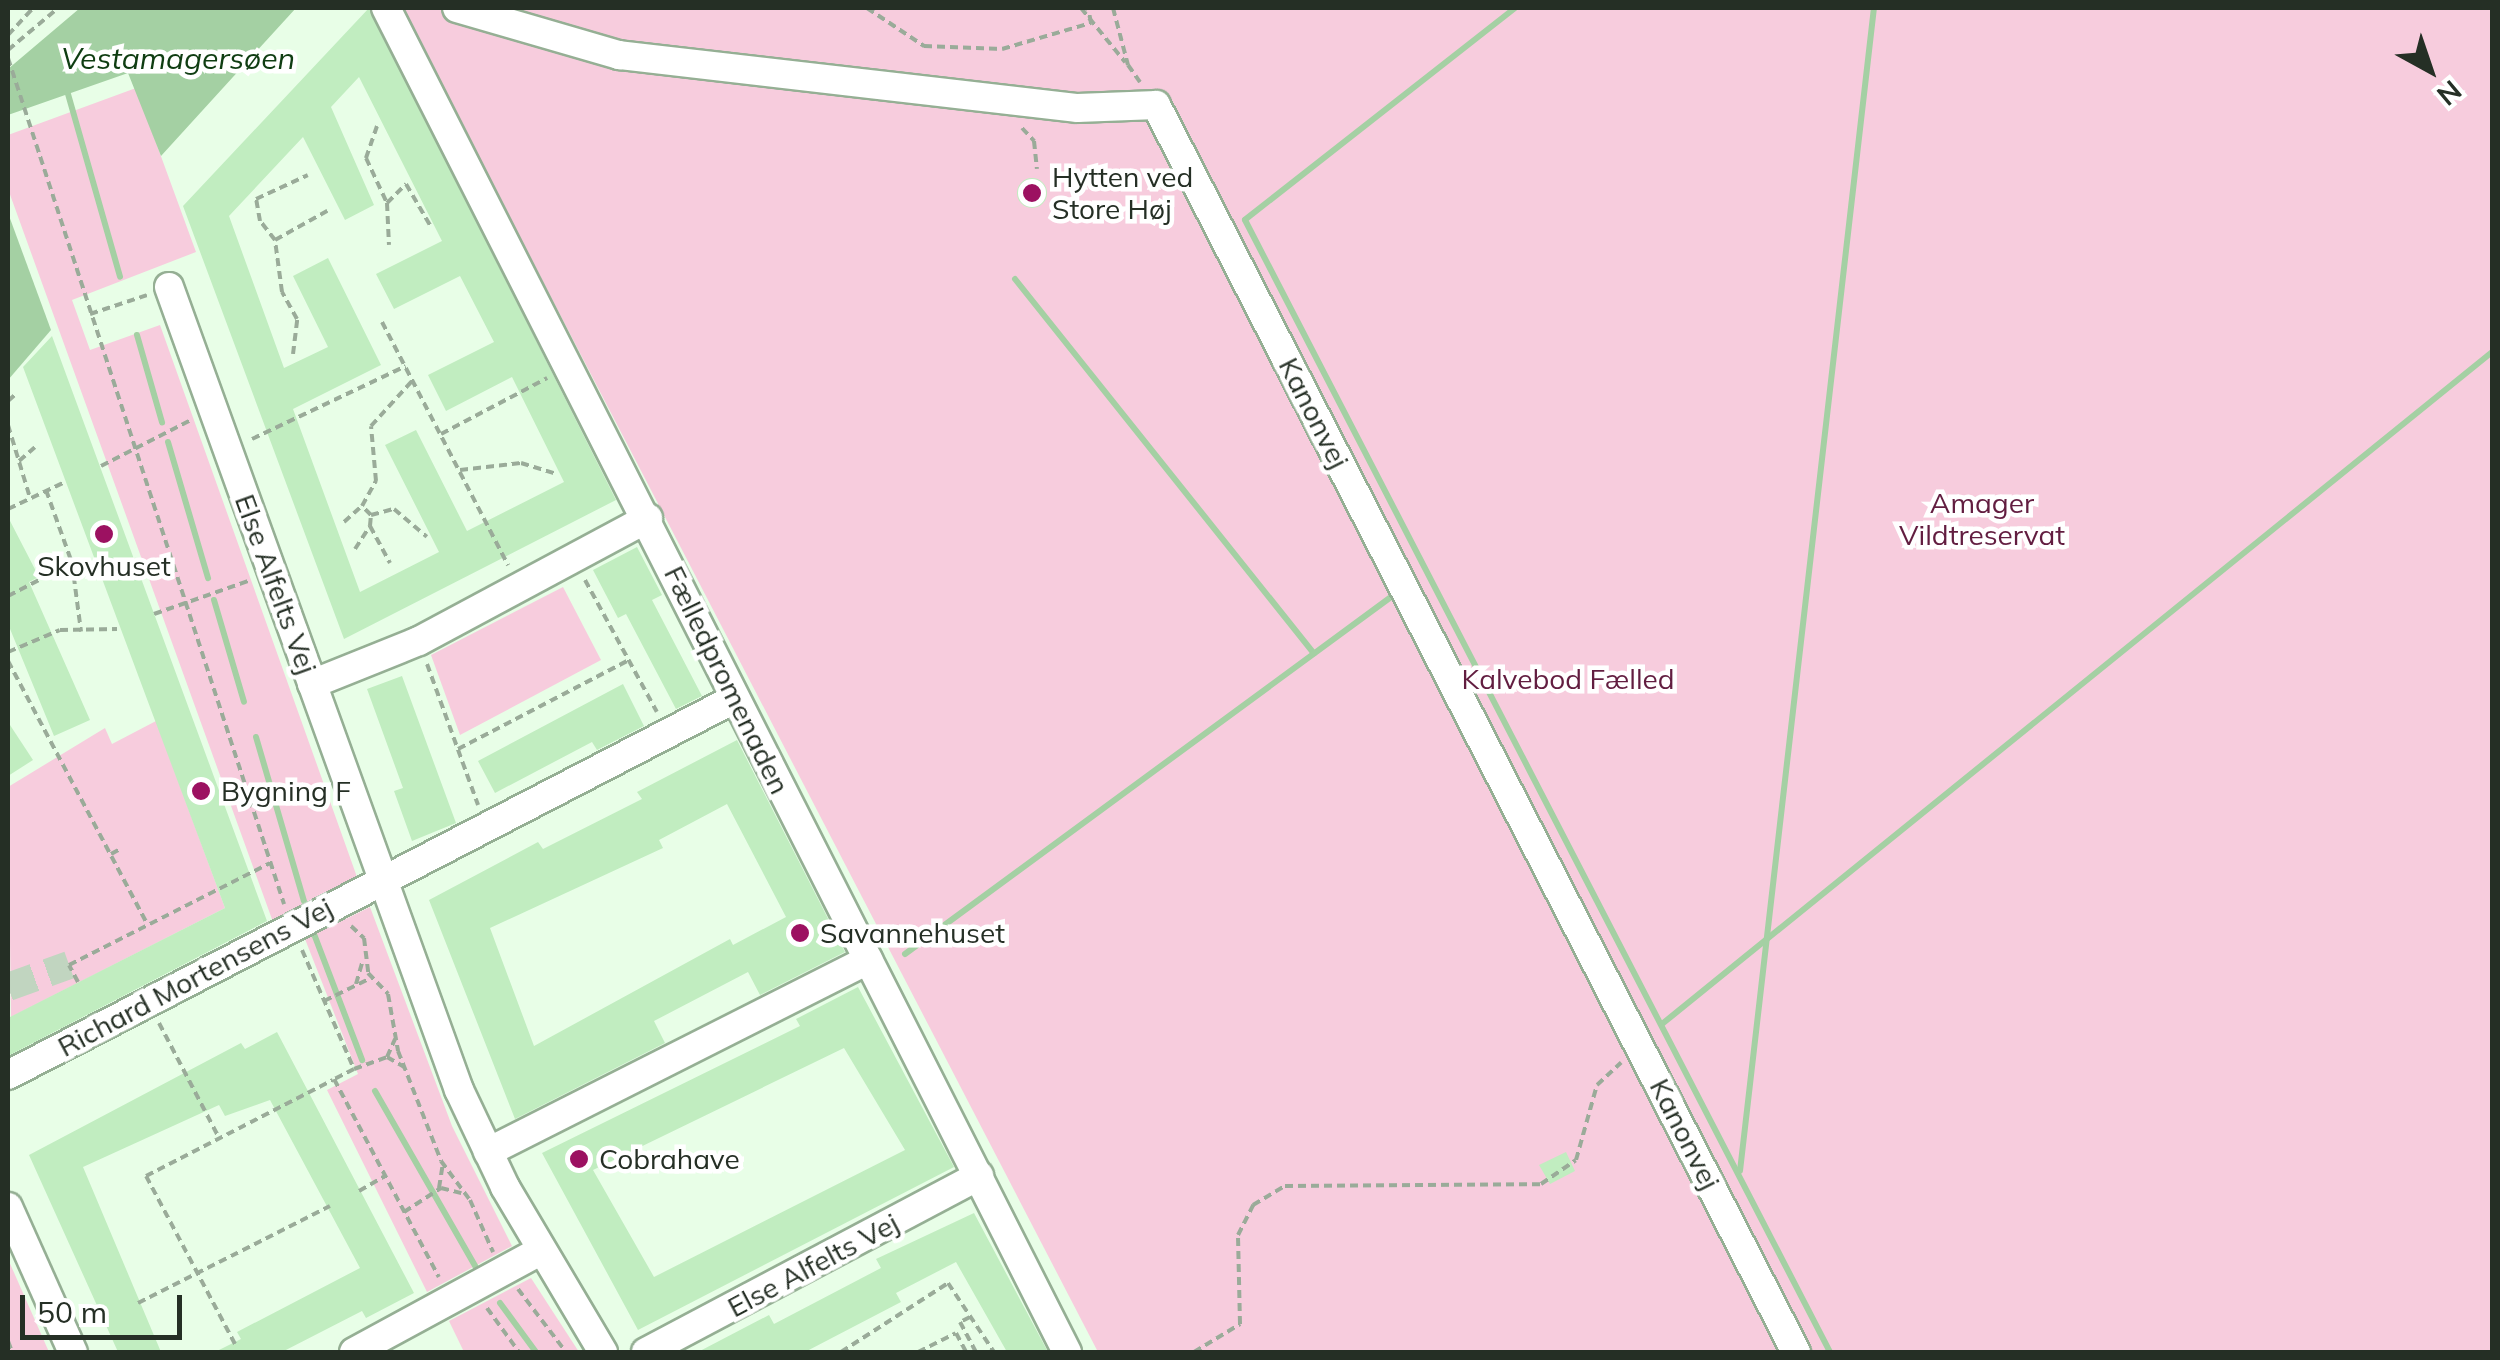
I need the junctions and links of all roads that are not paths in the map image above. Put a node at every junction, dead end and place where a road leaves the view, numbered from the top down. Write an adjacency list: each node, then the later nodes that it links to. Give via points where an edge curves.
1 (386, 8): 4 (street, Fælledpromenaden)
2 (457, 8): 19 (street, Kanonvej, via 619,55 1078,108 1156,105)
3 (169, 288): 5 (street, Else Alfelts Vej, via 214,412 244,447 272,574)
4 (648, 518): 5 (street, via 419,640); 6 (street, Fælledpromenaden)
5 (312, 684): 7 (street, Else Alfelts Vej)
6 (734, 699): 7 (street); 8 (street, Fælledpromenaden)
7 (382, 881): 9 (street, Richard Mortensens Vej); 10 (street, Else Alfelts Vej)
8 (868, 960): 10 (street); 11 (street, Fælledpromenaden)
9 (8, 1075)
10 (488, 1152): 13 (street, Else Alfelts Vej)
11 (979, 1176): 17 (street, Else Alfelts Vej); 18 (street, Fælledpromenaden)
12 (8, 1207): 14 (street)
13 (540, 1250): 15 (street); 16 (street, Else Alfelts Vej)
14 (73, 1352)
15 (354, 1352)
16 (603, 1352)
17 (646, 1352)
18 (1068, 1352)
19 (1796, 1352)

